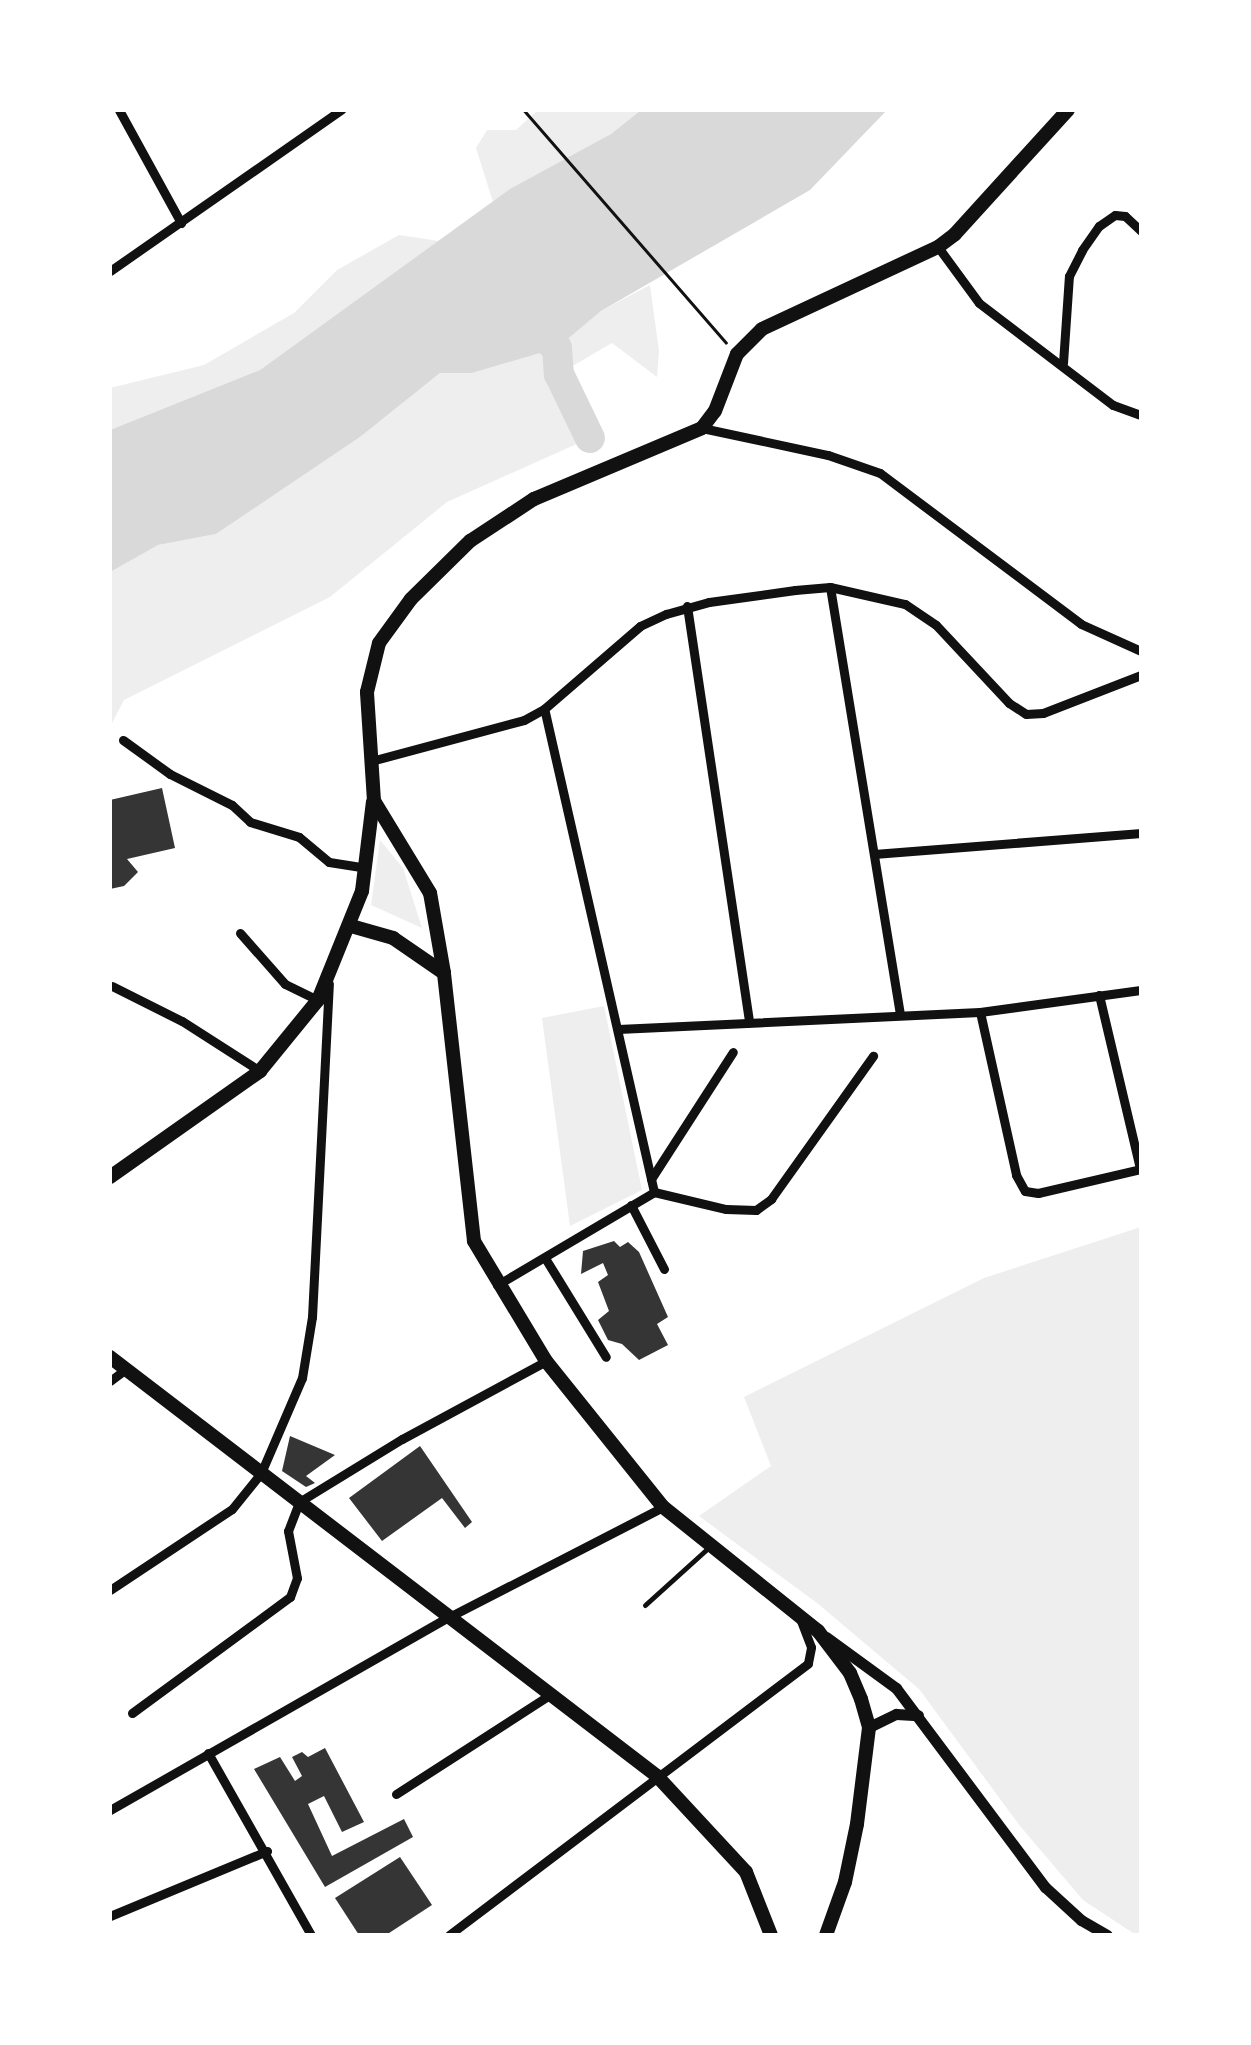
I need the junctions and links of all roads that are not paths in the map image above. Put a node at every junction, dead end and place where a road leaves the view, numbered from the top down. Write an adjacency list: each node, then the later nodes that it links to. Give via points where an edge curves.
1 (119, 110): 4 (street)
2 (341, 110): 4 (street)
3 (1068, 110): 6 (main road)
4 (181, 224): 7 (street)
5 (1141, 232): 8 (street, via 1114,215 1082,250 1066,292)
6 (938, 247): 8 (street, via 979,303); 10 (main road, via 762,330 737,354)
7 (110, 271)
8 (1063, 363): 9 (street, via 1113,405)
9 (1141, 415)
10 (702, 428): 13 (street, via 880,473 1082,624); 17 (main road, via 534,498 470,541 411,599 379,643 367,692)
11 (830, 587): 12 (street); 14 (street, via 906,604 1026,714); 20 (street)
12 (688, 606): 15 (street, via 640,626); 32 (street)
13 (1141, 652)
14 (1141, 675)
15 (544, 709): 17 (street); 33 (street)
16 (123, 740): 21 (street, via 250,822 299,837 328,862)
17 (368, 762): 18 (main road)
18 (374, 801): 21 (main road); 24 (main road, via 430,893)
19 (1141, 834): 20 (street)
20 (874, 854): 31 (street)
21 (366, 868): 22 (main road)
22 (351, 926): 24 (main road, via 393,938); 25 (main road)
23 (240, 934): 29 (street, via 285,984)
24 (444, 973): 44 (main road, via 474,1241)
25 (329, 981): 29 (main road); 50 (street, via 312,1317 302,1378)
26 (112, 986): 36 (street)
27 (1141, 990): 28 (street)
28 (1098, 996): 30 (street); 37 (street)
29 (318, 1000): 36 (main road)
30 (980, 1012): 31 (street); 37 (street, via 1016,1175 1025,1190)
31 (900, 1013): 32 (street)
32 (749, 1022): 33 (street)
33 (618, 1029): 39 (street)
34 (734, 1052): 39 (street)
35 (872, 1056): 40 (street, via 772,1200 756,1210 726,1210)
36 (260, 1071): 38 (main road)
37 (1141, 1169)
38 (110, 1177)
39 (651, 1178): 40 (street)
40 (654, 1192): 41 (street)
41 (631, 1205): 42 (street); 43 (street)
42 (545, 1258): 44 (street); 46 (street)
43 (664, 1269)
44 (497, 1285): 47 (main road)
45 (110, 1357): 48 (main road)
46 (606, 1357)
47 (546, 1361): 51 (street); 52 (main road)
48 (126, 1369): 49 (street); 50 (main road)
49 (110, 1381)
50 (262, 1473): 51 (main road); 54 (street, via 232,1509)
51 (299, 1502): 57 (main road); 60 (street, via 288,1531 296,1578 290,1597)
52 (663, 1507): 53 (main road); 57 (street)
53 (710, 1546): 55 (lane); 56 (main road)
54 (110, 1590)
55 (644, 1605)
56 (798, 1612): 58 (main road); 64 (street, via 812,1648 808,1663)
57 (450, 1617): 59 (main road); 63 (street)
58 (818, 1632): 61 (street, via 896,1688); 62 (main road, via 850,1672)
59 (550, 1694): 64 (main road); 65 (street)
60 (132, 1713)
61 (918, 1715): 62 (street, via 896,1714); 73 (street, via 1045,1887)
62 (869, 1727): 72 (main road, via 856,1824)
63 (208, 1753): 66 (street); 67 (street)
64 (656, 1776): 70 (street); 71 (main road, via 746,1872)
65 (396, 1794)
66 (110, 1810)
67 (267, 1852): 68 (street); 69 (street)
68 (110, 1916)
69 (311, 1935)
70 (449, 1935)
71 (771, 1935)
72 (826, 1935)
73 (1107, 1935)

